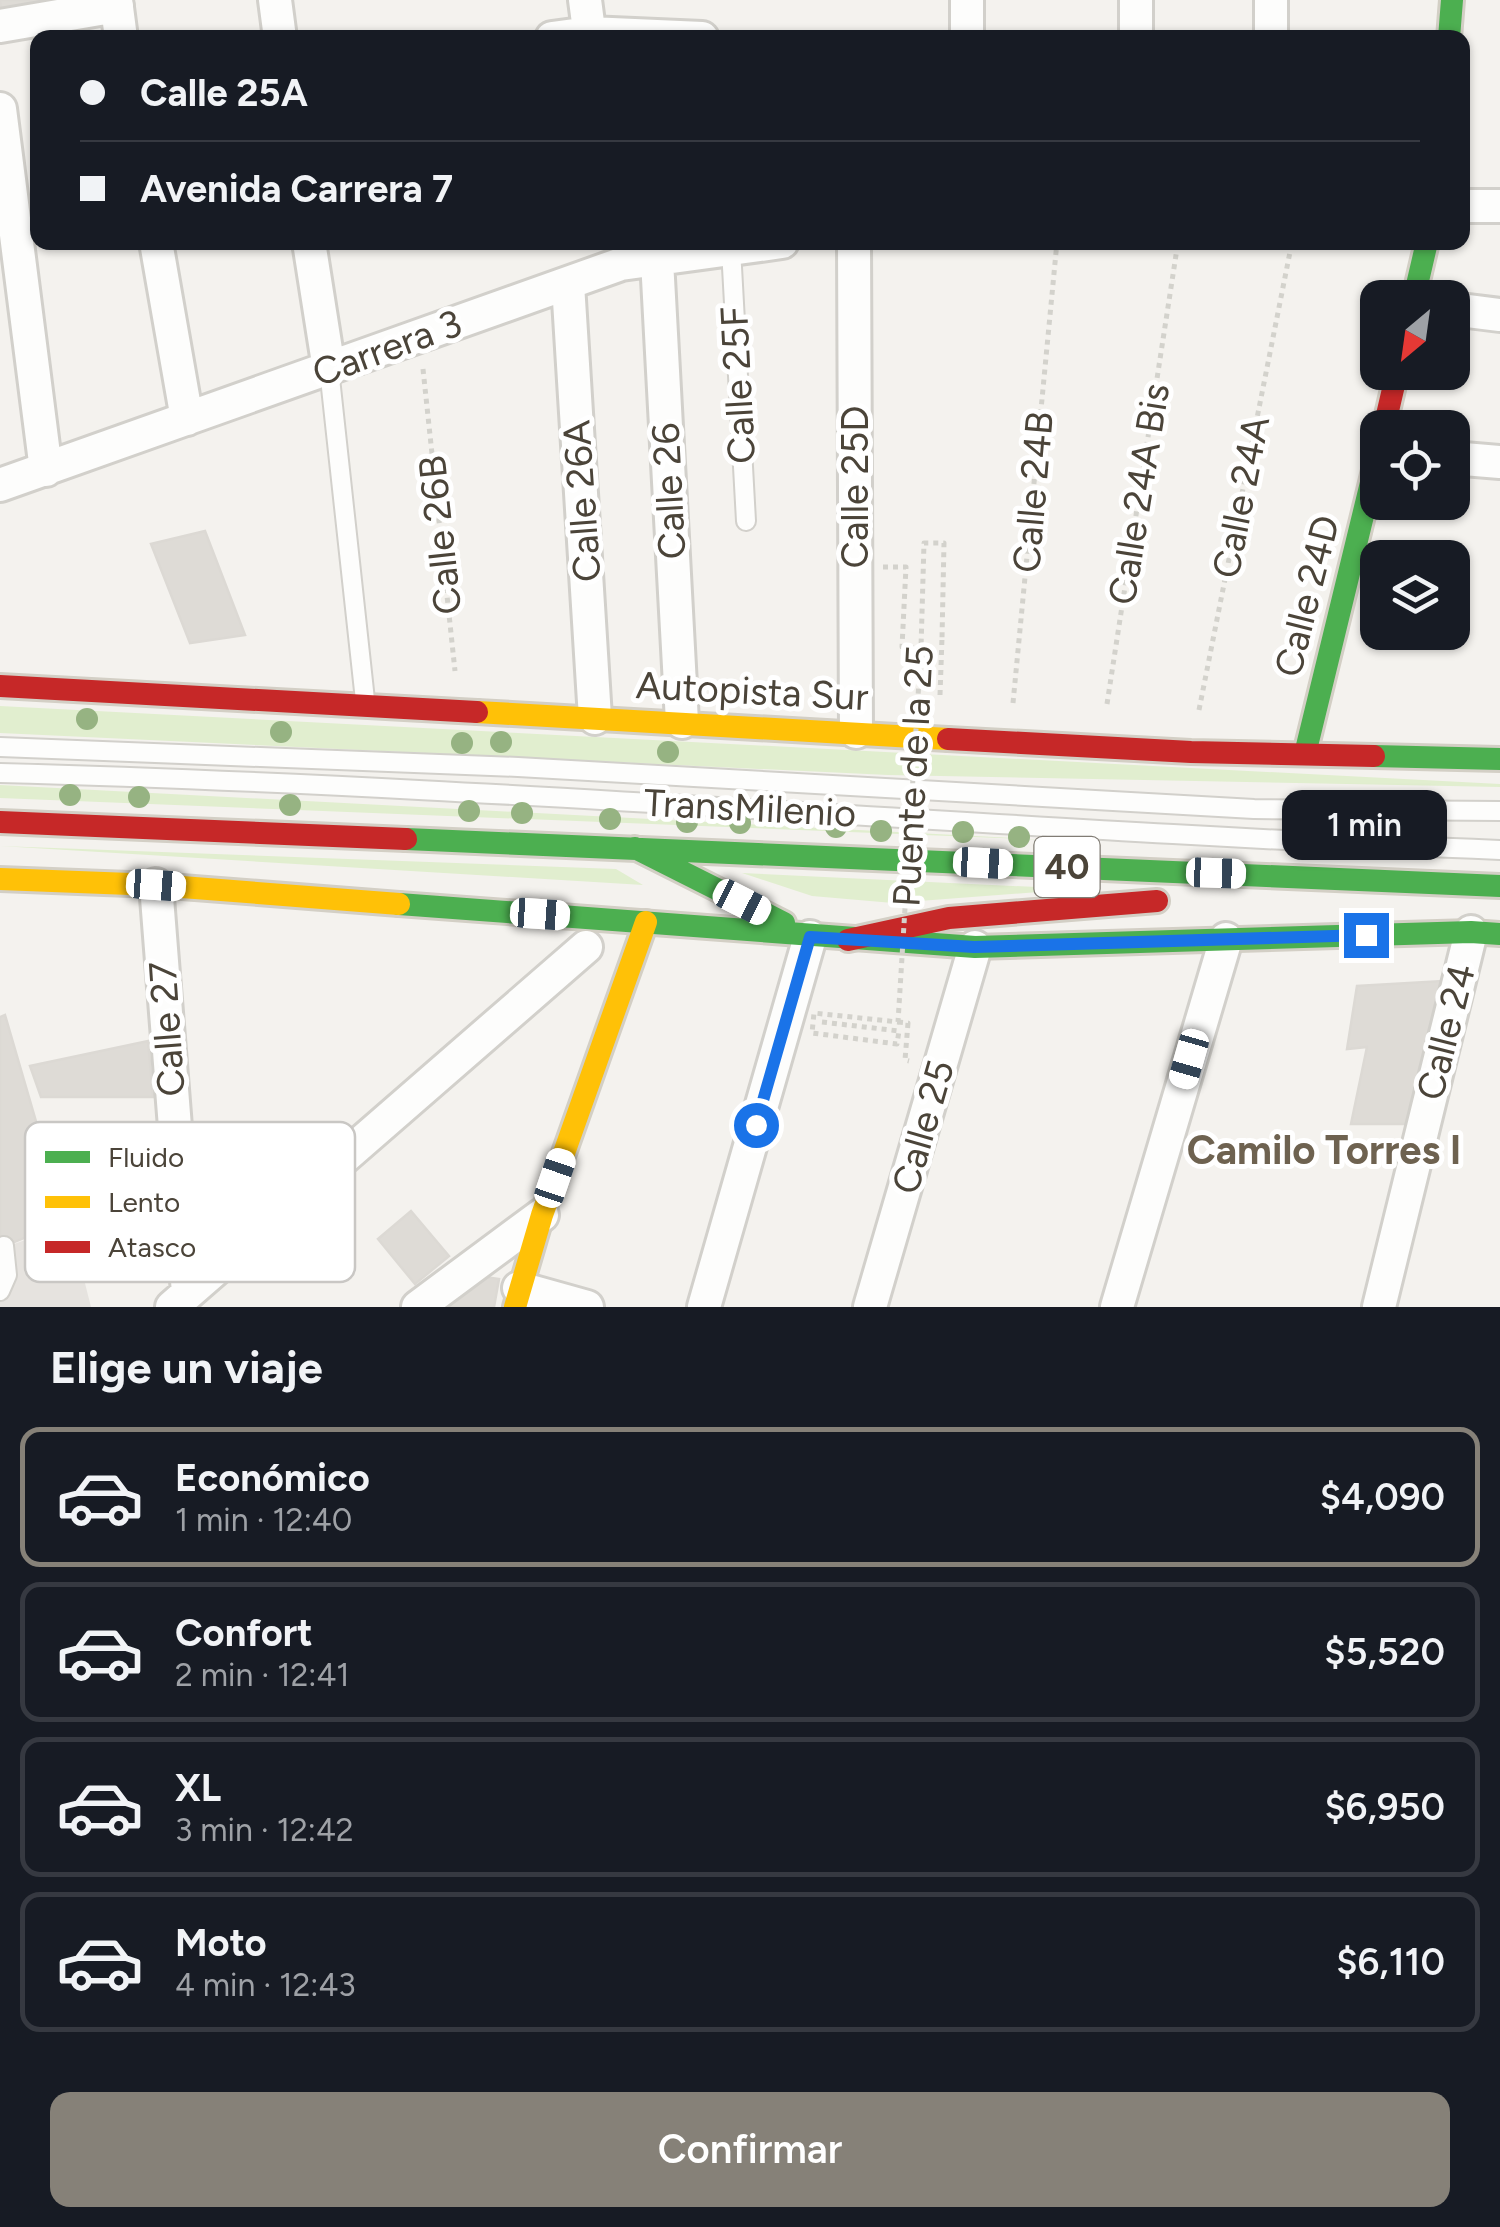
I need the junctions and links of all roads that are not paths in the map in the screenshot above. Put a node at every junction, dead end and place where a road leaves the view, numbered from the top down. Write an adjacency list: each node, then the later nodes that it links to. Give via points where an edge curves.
1 (274, 0): 9 (street)
2 (584, 0): 10 (street)
3 (966, 0): 11 (street)
4 (1136, 0): 12 (street)
5 (1272, 0): 13 (street)
6 (1452, 0): 14 (main road)
7 (118, 14): 8 (street)
8 (0, 26)
9 (279, 30)
10 (589, 30)
11 (967, 30)
12 (1136, 30)
13 (1271, 30)
14 (1450, 30)
15 (0, 109): 18 (street)
16 (1470, 206): 17 (street)
17 (1500, 206)
18 (6, 222): 34 (street)
19 (157, 250): 31 (street)
20 (311, 250): 30 (street)
21 (731, 250): 25 (street, Carrera 3); 37 (lane, Calle 25F)
22 (854, 250): 42 (street, Calle 25D)
23 (1425, 250): 26 (main road)
24 (619, 254): 25 (street, Carrera 3); 27 (street, Carrera 3)
25 (657, 260): 41 (street, Calle 26)
26 (1418, 280)
27 (568, 284): 30 (street, Carrera 3); 40 (street, Calle 26A)
28 (1470, 311): 29 (street)
29 (1500, 315)
30 (329, 369): 31 (street, Carrera 3); 39 (lane)
31 (188, 419): 34 (street, Carrera 3)
32 (1470, 460): 33 (street)
33 (1500, 462)
34 (46, 470): 35 (street, Carrera 3)
35 (2, 486)
36 (1362, 520): 44 (main road, Calle 24D)
37 (746, 521)
38 (0, 686): 39 (main road, Autopista Sur)
39 (366, 705): 40 (main road, Autopista Sur)
40 (596, 718): 41 (main road, Autopista Sur)
41 (682, 722): 42 (main road, Autopista Sur)
42 (856, 732): 44 (main road, Autopista Sur)
43 (0, 748): 47 (lane, TransMilenio, via 518,767 1254,809)
44 (1304, 754): 45 (main road, Autopista Sur)
45 (1500, 759)
46 (0, 773): 50 (lane, TransMilenio)
47 (1500, 811)
48 (0, 822): 49 (main road, 40)
49 (633, 848): 52 (main road, 40); 59 (main road)
50 (1500, 850)
51 (0, 879): 53 (main road)
52 (1410, 882): 54 (main road, 40); 55 (main road)
53 (156, 885): 57 (main road); 64 (street, Calle 27)
54 (1500, 886)
55 (1211, 897)
56 (1171, 900): 61 (main road, via 950,918)
57 (646, 922): 59 (main road); 66 (main road)
58 (1486, 933): 60 (main road); 77 (street, Calle 24)
59 (810, 937): 61 (main road); 74 (street)
60 (1226, 939): 63 (main road); 76 (street)
61 (848, 940): 63 (main road)
62 (586, 947): 65 (street)
63 (974, 947): 75 (street, Calle 25)
64 (170, 1122)
65 (355, 1148)
66 (542, 1215): 70 (main road); 72 (street)
67 (4, 1246): 69 (lane, via 7,1275)
68 (201, 1282): 71 (street)
69 (0, 1291)
70 (517, 1298): 73 (street)
71 (180, 1300)
72 (418, 1307)
73 (587, 1307)
74 (704, 1307)
75 (870, 1307)
76 (1118, 1307)
77 (1379, 1307)

